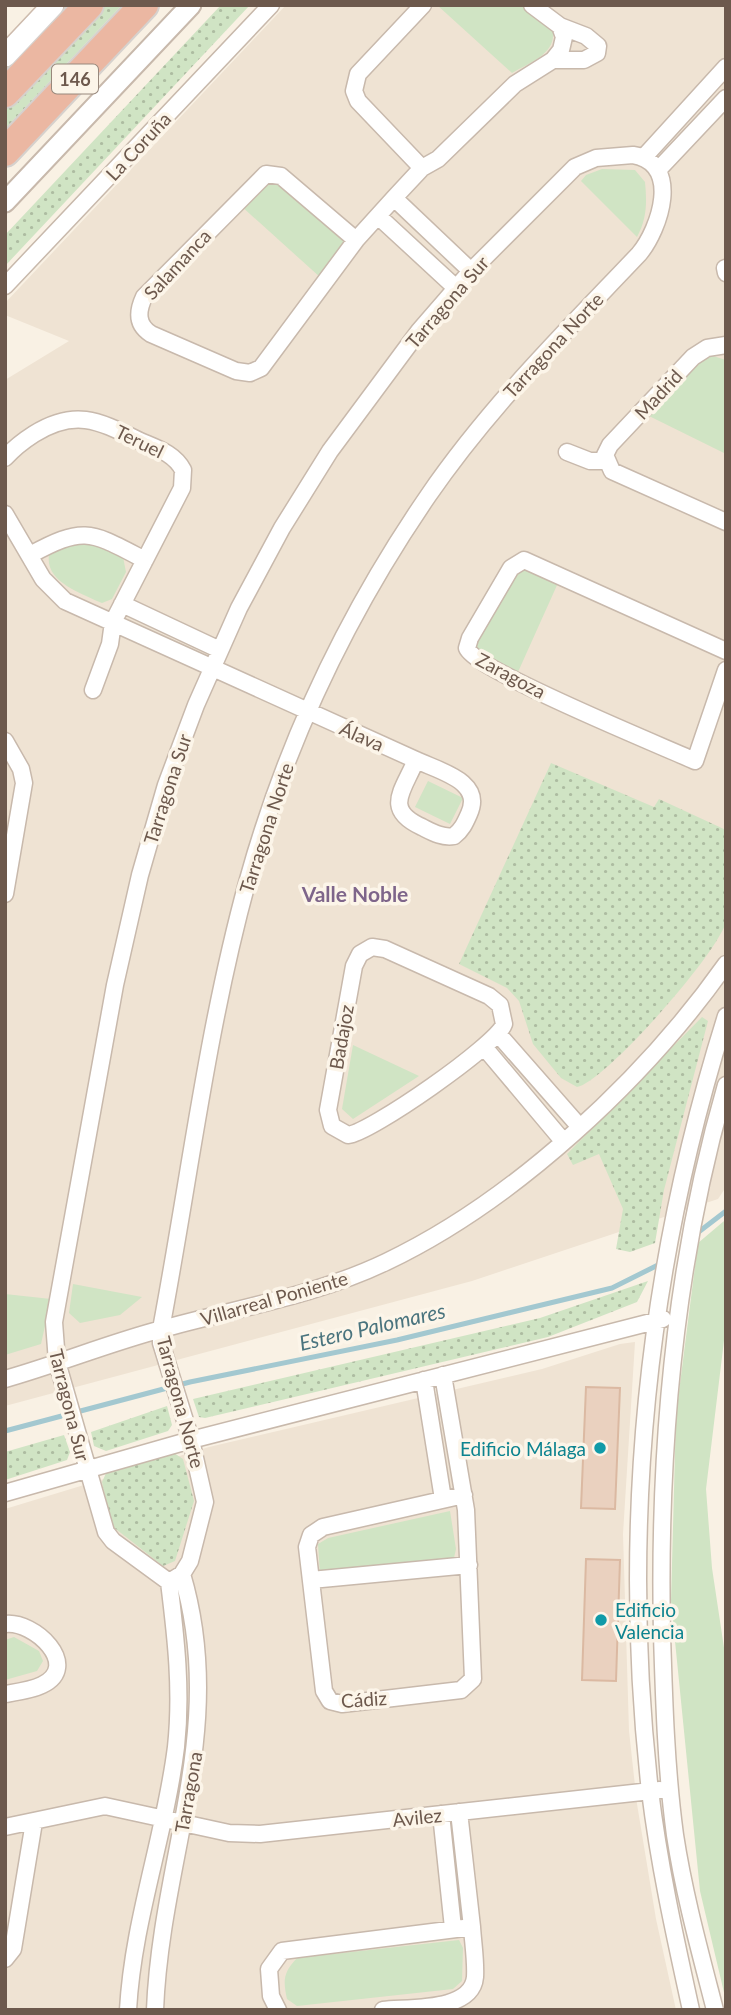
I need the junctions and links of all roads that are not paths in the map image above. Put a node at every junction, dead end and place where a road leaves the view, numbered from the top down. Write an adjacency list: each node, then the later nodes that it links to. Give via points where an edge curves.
1 (53, 5): 9 (main road)
2 (89, 5): 12 (highway, 146)
3 (144, 5): 14 (highway, 146)
4 (191, 5): 19 (street)
5 (271, 5): 23 (street, La Coruña)
6 (423, 5): 16 (street, via 358,74 353,86 359,101)
7 (532, 5): 8 (street, Salamanca)
8 (560, 26): 10 (street, via 564,44); 10 (street, Salamanca, via 586,36 598,46 597,53 584,60)
9 (5, 56)
10 (553, 60): 16 (street, Salamanca, via 526,75 439,159)
11 (726, 67): 15 (street)
12 (5, 93)
13 (726, 97): 17 (street)
14 (5, 152)
15 (644, 157): 17 (street); 22 (street, Tarragona Sur, via 596,158 575,167)
16 (422, 168): 18 (street, Salamanca)
17 (658, 170): 40 (street, Tarragona Norte, via 661,211 647,244 513,387 446,471 378,575)
18 (394, 198): 20 (street, Salamanca); 22 (street)
19 (5, 202)
20 (378, 216): 21 (street, Salamanca); 24 (street)
21 (356, 240): 21 (street, Salamanca, via 285,179 265,174 144,297 141,325 151,334 236,371 256,371)
22 (471, 271): 24 (street, Tarragona Sur)
23 (5, 286)
24 (456, 288): 35 (street, Tarragona Sur, via 383,376 330,451 265,558)
25 (726, 345): 28 (street, Madrid, via 707,348 693,357 610,444)
26 (567, 452): 28 (street, via 590,461)
27 (5, 458): 32 (street, Teruel, via 47,426 80,418 105,424 174,458 183,470 182,488)
28 (606, 461): 30 (street, via 612,471)
29 (5, 514): 31 (street)
30 (726, 522)
31 (30, 555): 32 (street, via 62,538 86,534); 34 (street, via 58,596)
32 (145, 560): 33 (street, Teruel)
33 (121, 604): 34 (street, Teruel); 35 (street)
34 (113, 622): 37 (street); 39 (street, Teruel)
35 (220, 650): 37 (street, Tarragona Sur)
36 (726, 652): 38 (street, Zaragoza, via 524,560 511,568 467,648 475,658 530,686 695,761)
37 (212, 668): 40 (street, Álava); 54 (street, Tarragona Sur, via 166,785 127,930 56,1309)
38 (726, 670)
39 (93, 690)
40 (307, 711): 42 (street, Álava); 53 (street, Tarragona Norte, via 268,815 236,927)
41 (5, 741): 43 (street, via 24,783)
42 (416, 760): 42 (street, Álava, via 399,802 400,813 437,834 454,835 472,806 472,792 462,782)
43 (5, 894)
44 (726, 964): 49 (street, Villarreal Poniente, via 685,1016)
45 (726, 1016): 52 (street, via 669,1232)
46 (499, 1035): 47 (street, Badajoz); 47 (street, Badajoz, via 505,1018 495,1000 385,949 366,950 354,966 329,1121 341,1133 360,1132); 49 (street)
47 (484, 1047): 50 (street)
48 (726, 1085): 51 (street, via 695,1213)
49 (579, 1126): 50 (street, Villarreal Poniente)
50 (563, 1141): 53 (street, Villarreal Poniente, via 483,1205 385,1263 316,1290)
51 (677, 1316): 52 (street); 68 (street, via 665,1431 662,1546)
52 (654, 1321): 55 (street); 69 (street, via 641,1444 638,1543)
53 (161, 1329): 54 (street, Villarreal Poniente); 58 (street, Tarragona Norte)
54 (57, 1362): 56 (street, Villarreal Poniente); 59 (street, Tarragona Sur)
55 (443, 1375): 57 (street); 61 (street, Cádiz)
56 (5, 1379)
57 (424, 1380): 58 (street); 62 (street)
58 (191, 1440): 59 (street); 64 (street, Tarragona Norte, via 205,1508 190,1561)
59 (86, 1468): 60 (street); 64 (street, Tarragona Sur, via 109,1536)
60 (5, 1493)
61 (464, 1495): 62 (street, Cádiz); 63 (street, Cádiz)
62 (443, 1499): 65 (street, Cádiz, via 318,1528 308,1541)
63 (469, 1565): 65 (street); 65 (street, Cádiz, via 471,1684 461,1690 342,1704 330,1701 324,1691)
64 (176, 1578): 72 (street, Tarragona, via 180,1688 176,1748); 74 (street, Tarragona, via 193,1617 199,1667 197,1747)
65 (311, 1580)
66 (5, 1624): 67 (street, via 22,1625 50,1643 57,1661 43,1684)
67 (5, 1694)
68 (670, 1788): 69 (street, Avilez); 84 (street, via 683,1880)
69 (650, 1791): 70 (street, Avilez); 83 (street)
70 (459, 1812): 71 (street, Avilez); 76 (street)
71 (441, 1814): 74 (street, Avilez, via 260,1834 229,1833); 77 (street)
72 (162, 1816): 73 (street, Avilez, via 105,1806); 74 (street, Avilez); 79 (street, Tarragona, via 140,1913)
73 (34, 1822): 75 (street, Avilez); 78 (street, via 13,1949)
74 (184, 1822): 80 (street, Tarragona, via 164,1915)
75 (5, 1827)
76 (471, 1927): 77 (street); 82 (street, via 475,1976 464,1998 452,2004)
77 (453, 1928): 81 (street, via 282,1951 269,1969 271,1996)
78 (5, 1959)
79 (128, 2010)
80 (155, 2010)
81 (278, 2010)
82 (383, 2010)
83 (691, 2010)
84 (715, 2010)

